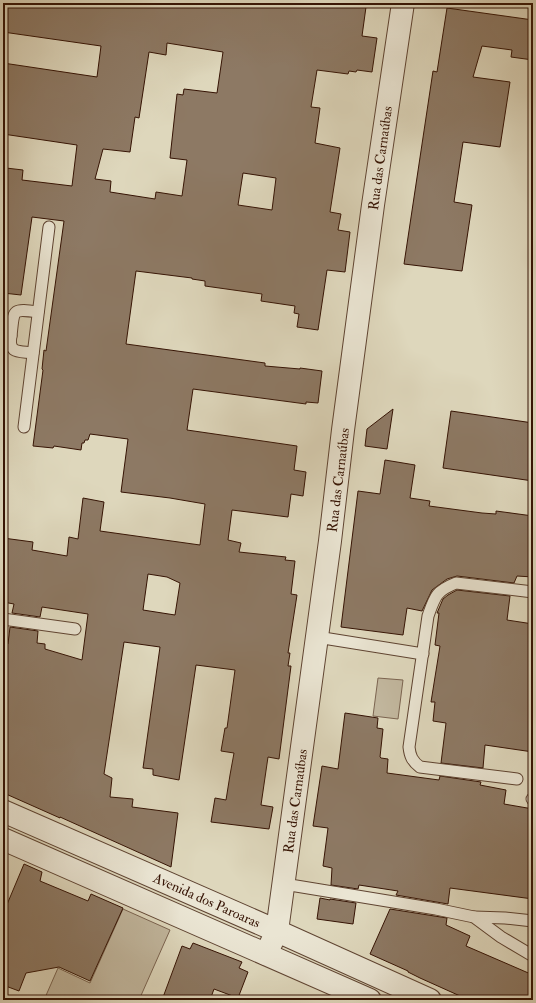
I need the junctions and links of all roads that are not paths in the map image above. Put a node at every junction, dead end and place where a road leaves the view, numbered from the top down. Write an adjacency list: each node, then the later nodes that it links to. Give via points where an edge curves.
1 (403, 3): 10 (street, Rua das Carnaúbas, via 372,213)
2 (49, 227): 3 (lane)
3 (38, 312): 4 (lane, via 22,309 16,311); 5 (lane)
4 (7, 336): 5 (lane, via 11,348)
5 (33, 353): 6 (lane)
6 (24, 426)
7 (533, 592): 11 (lane, via 456,583 445,587 436,595 428,616)
8 (3, 619): 9 (lane)
9 (75, 629)
10 (317, 637): 11 (lane); 15 (street, Rua das Carnaúbas)
11 (423, 654): 12 (lane, via 409,747 413,762 420,767)
12 (516, 779)
13 (3, 811): 18 (street, Avenida dos Paroaras)
14 (3, 839): 19 (street, Avenida dos Paroaras)
15 (284, 884): 16 (lane); 18 (street, Rua das Carnaúbas)
16 (474, 917): 17 (lane); 20 (lane)
17 (533, 922)
18 (277, 931): 19 (street, Rua das Carnaúbas); 21 (street, Avenida dos Paroaras)
19 (266, 954): 22 (street, Avenida dos Paroaras)
20 (533, 956)
21 (407, 995): 23 (street, Avenida dos Paroaras)
22 (370, 1000)
23 (430, 1000)

